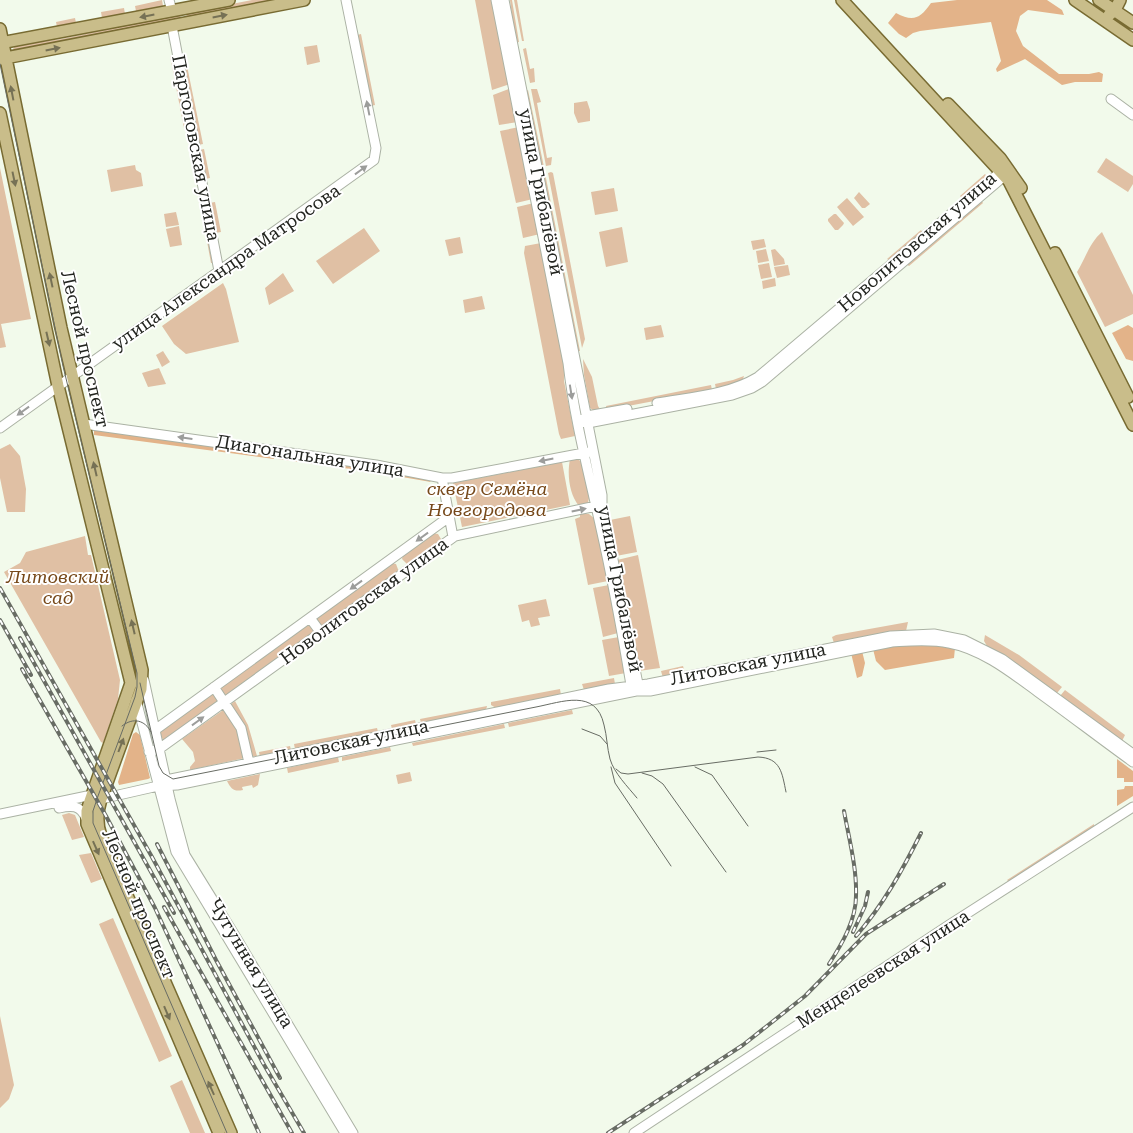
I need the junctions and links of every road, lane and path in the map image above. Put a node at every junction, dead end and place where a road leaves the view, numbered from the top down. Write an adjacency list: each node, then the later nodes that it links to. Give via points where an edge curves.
1 (230, 0): 10 (main road)
2 (304, 0): 13 (main road, one-way to 2)
3 (346, 0): 22 (street, улица Александра Матросова, one-way to 3, via 367,166 376,156)
4 (496, 0): 27 (street, улица Грибалёвой, one-way to 27)
5 (504, 0): 26 (street, улица Грибалёвой)
6 (842, 0): 21 (main road)
7 (852, 0): 21 (main road)
8 (1075, 0): 11 (main road)
9 (1110, 3): 11 (main road); 12 (main road)
10 (170, 6): 16 (main road, one-way to 16)
11 (1104, 19): 15 (main road)
12 (1133, 23)
13 (172, 26): 17 (main road, one-way to 13); 22 (street, Парголовская улица)
14 (0, 29): 16 (main road, Лесной проспект)
15 (1133, 40)
16 (2, 43): 17 (main road, Лесной проспект)
17 (3, 58): 23 (main road, Лесной проспект, one-way to 17)
18 (1111, 99): 20 (street)
19 (0, 113): 24 (main road, Лесной проспект, one-way to 24)
20 (1133, 115)
21 (1004, 172): 25 (main road, via 1024,192); 26 (street, Новолитовская улица, via 749,382 719,392); 29 (main road)
22 (219, 271): 23 (street, улица Александра Матросова)
23 (72, 375): 24 (street, улица Александра Матросова); 28 (main road, Лесной проспект)
24 (58, 386): 30 (street, улица Александра Матросова, one-way to 30); 41 (main road, Лесной проспект)
25 (1133, 407)
26 (588, 420): 27 (street, Новолитовская улица); 31 (street, улица Грибалёвой)
27 (577, 422): 31 (street, улица Грибалёвой)
28 (84, 424): 32 (street, Диагональная улица, one-way to 28, via 358,462); 40 (main road, Лесной проспект, one-way to 28)
29 (1133, 425)
30 (0, 428)
31 (589, 452): 32 (street, Диагональная улица, one-way to 32); 33 (street, улица Грибалёвой)
32 (442, 478): 34 (street)
33 (599, 505): 35 (street, Новолитовская улица, one-way to 33); 43 (street, улица Грибалёвой)
34 (449, 517): 35 (street); 36 (street, Новолитовская улица, one-way to 36)
35 (453, 537): 37 (street, Новолитовская улица)
36 (396, 557): 37 (street); 38 (street, Новолитовская улица, one-way to 38)
37 (405, 572): 39 (street, Новолитовская улица)
38 (310, 618): 39 (street); 42 (street, Новолитовская улица)
39 (321, 633): 44 (street, Новолитовская улица)
40 (143, 674): 45 (main road, Лесной проспект); 47 (street, Лесной проспект)
41 (131, 683): 45 (street, Лесной проспект); 48 (main road, Лесной проспект)
42 (214, 687): 44 (street); 47 (street, Новолитовская улица)
43 (635, 687): 51 (street, Литовская улица, via 891,636 951,636 1002,659); 52 (street, Литовская улица, via 657,689 892,642 950,643 974,651 1007,670); 53 (street, Литовская улица)
44 (224, 702): 49 (street, Новолитовская улица, one-way to 44); 53 (street, via 241,728)
45 (137, 703): 46 (main road, Лесной проспект)
46 (136, 717): 47 (street); 48 (street); 50 (street); 55 (main road, Лесной проспект, one-way to 46)
47 (155, 730): 49 (street, Лесной проспект)
48 (114, 731): 55 (main road, Лесной проспект)
49 (159, 749): 50 (street, Новолитовская улица); 54 (street, Лесной проспект)
50 (149, 752): 54 (street)
51 (1133, 754)
52 (1133, 762)
53 (250, 766): 54 (street, Литовская улица, via 177,785)
54 (164, 784): 55 (street, Литовская улица); 63 (street, Чугунная улица, via 178,855); 64 (street, Чугунная улица, via 185,855)
55 (96, 797): 57 (street, Литовская улица); 58 (main road, Лесной проспект); 60 (main road, Лесной проспект, via 99,831)
56 (1133, 807): 65 (street, Менделеевская улица)
57 (0, 814)
58 (86, 818): 59 (street, via 80,809 68,806); 60 (main road, Лесной проспект, one-way to 60, via 92,840)
59 (0, 820)
60 (159, 981): 61 (main road, Лесной проспект, one-way to 61); 62 (main road, Лесной проспект, one-way to 60)
61 (219, 1133)
62 (231, 1133)
63 (346, 1133)
64 (353, 1133)
65 (634, 1133)

